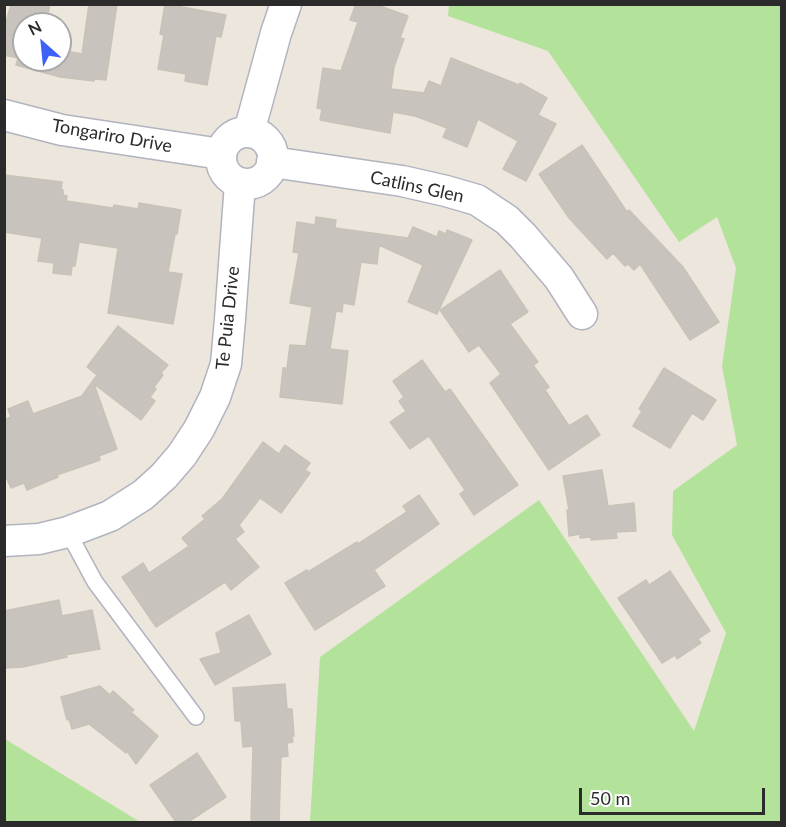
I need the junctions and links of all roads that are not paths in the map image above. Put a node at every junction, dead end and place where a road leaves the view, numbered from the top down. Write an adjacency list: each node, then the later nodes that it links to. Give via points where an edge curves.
1 (286, 4): 3 (street)
2 (4, 115): 4 (street, Tongariro Drive, via 62,130)
3 (249, 132): 4 (street, via 234,136); 5 (street, via 270,145)
4 (221, 154): 6 (street, via 225,172)
5 (272, 162): 6 (street, via 265,177 249,184); 7 (street, Catlins Glen, via 402,181 477,201 507,220 522,236 559,278)
6 (240, 183): 8 (street, Te Puia Drive, via 226,364 200,429 164,476 143,495 110,516)
7 (582, 314)
8 (68, 532): 9 (street, Te Puia Drive); 10 (lane, via 94,582)
9 (4, 541)
10 (196, 717)

